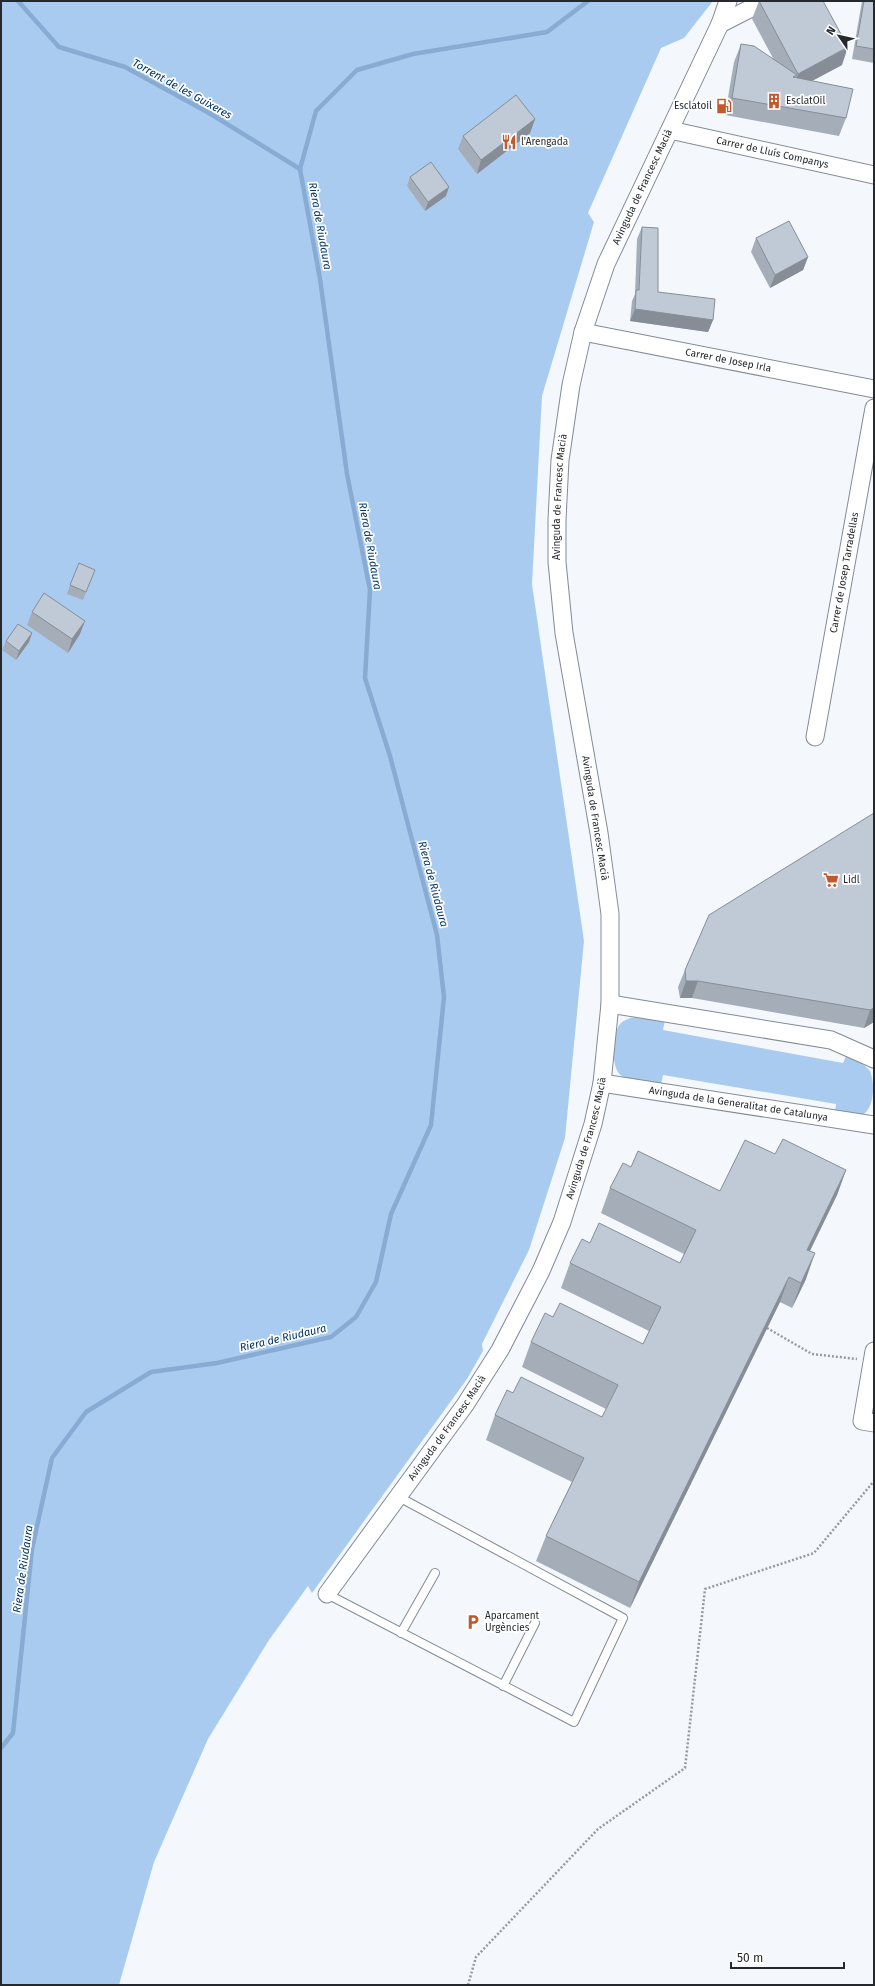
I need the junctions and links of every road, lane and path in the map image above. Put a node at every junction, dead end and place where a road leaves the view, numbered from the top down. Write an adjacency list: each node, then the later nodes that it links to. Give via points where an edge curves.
1 (728, 1): 3 (street, Avinguda de Francesc Macià)
2 (765, 1): 3 (street)
3 (720, 24): 4 (street, Avinguda de Francesc Macià)
4 (670, 130): 5 (street, Carrer de Lluís Companys); 6 (street, Avinguda de Francesc Macià, via 606,264)
5 (874, 175)
6 (583, 332): 7 (street, Carrer de Josep Irla); 10 (street, Avinguda de Francesc Macià, via 571,385 560,460 558,562 564,633 599,833 610,914)
7 (874, 389)
8 (874, 408): 9 (street, Carrer de Josep Tarradellas)
9 (815, 737)
10 (610, 1004): 11 (street, via 831,1040); 12 (street, Avinguda de Francesc Macià)
11 (874, 1059)
12 (602, 1083): 13 (street, Avinguda de la Generalitat de Catalunya); 18 (street, Avinguda de Francesc Macià, via 593,1124 562,1222 541,1271 500,1350 465,1405)
13 (874, 1126)
14 (767, 1328): 15 (path, via 812,1354)
15 (873, 1356): 16 (street, via 862,1421)
16 (874, 1423)
17 (874, 1481): 24 (path, via 814,1553 705,1589 685,1768 598,1829 476,1957)
18 (397, 1496): 20 (street, Avinguda de Francesc Macià); 23 (lane, via 623,1618 574,1722)
19 (435, 1573): 22 (lane)
20 (327, 1594): 22 (lane)
21 (535, 1623): 23 (lane)
22 (401, 1633): 23 (lane)
23 (502, 1686)
24 (468, 1985)

